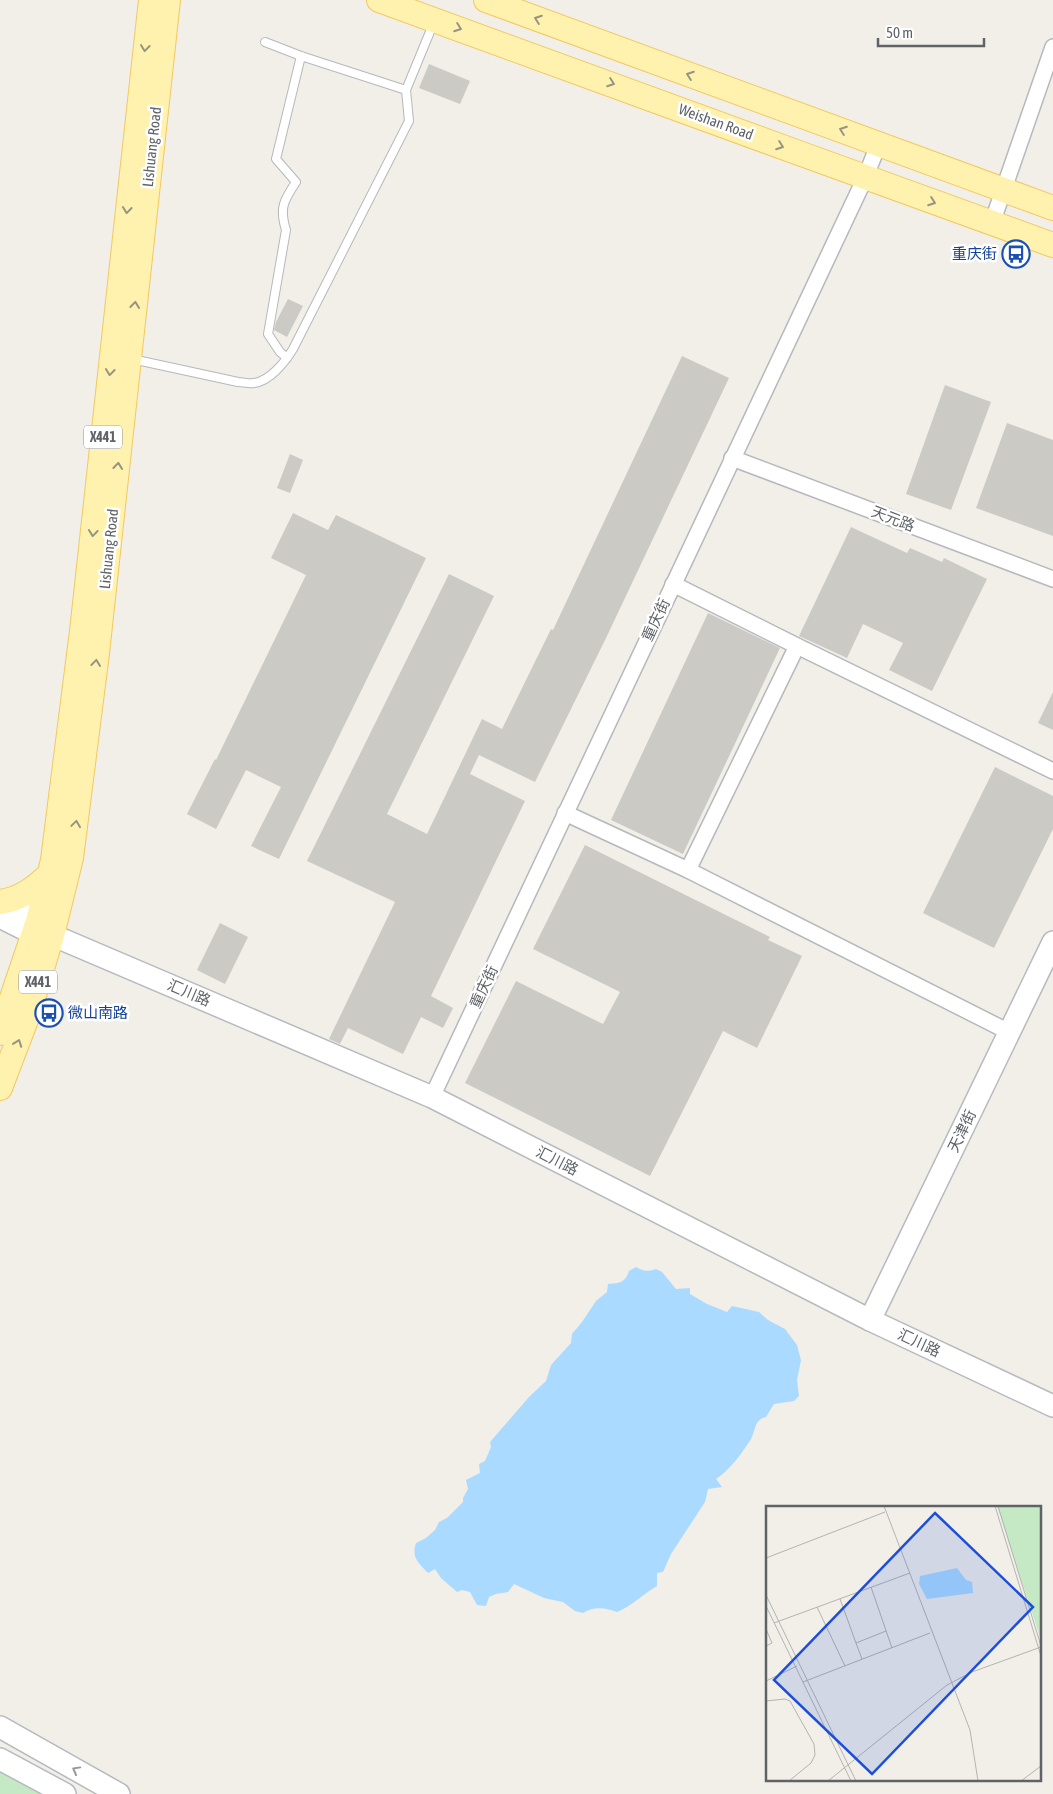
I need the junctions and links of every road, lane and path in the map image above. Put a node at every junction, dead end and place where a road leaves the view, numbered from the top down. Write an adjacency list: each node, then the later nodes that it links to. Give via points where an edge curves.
1 (151, 0): 25 (main road, Lishuang Road / X441, one-way to 25, via 71,730)
2 (168, 0): 16 (main road, Lishuang Road / X441, one-way to 2)
3 (379, 0): 5 (main road, Weishan Road)
4 (486, 0): 10 (main road, one-way to 4)
5 (435, 20): 9 (lane); 11 (main road, Weishan Road, one-way to 11)
6 (265, 42): 8 (lane)
7 (1053, 47): 12 (street)
8 (301, 56): 9 (lane); 17 (lane, via 276,159 296,182 285,198 281,216 286,230 268,334)
9 (406, 90): 17 (lane, via 409,121)
10 (879, 143): 11 (street, 重庆街); 12 (main road)
11 (865, 178): 14 (main road, Weishan Road, one-way to 14); 18 (street, 重庆街)
12 (1003, 190): 13 (main road); 14 (street)
13 (1053, 208)
14 (992, 223): 15 (main road, Weishan Road)
15 (1053, 245)
16 (130, 358): 17 (lane, via 255,383 270,375); 25 (main road, Lishuang Road / X441, one-way to 16, via 78,808)
17 (287, 358)
18 (732, 458): 19 (street, 天元路); 20 (street, 重庆街)
19 (1053, 579)
20 (673, 584): 21 (street); 23 (street, 重庆街)
21 (797, 646): 22 (street); 24 (street)
22 (1053, 772)
23 (565, 813): 24 (street); 31 (street, 重庆街)
24 (688, 870): 28 (street)
25 (59, 873): 26 (main road, Lishuang Road / X441); 26 (main road, Lishuang Road / X441, via 45,897); 26 (main road, via 21,897)
26 (18, 917): 29 (main road, Lishuang Road / X441); 30 (main road, Lishuang Road / X441, one-way to 26, via 29,1012); 31 (street, 汇川路)
27 (1053, 942): 28 (street, 天津街)
28 (1009, 1032): 32 (street, 天津街)
29 (0, 1033)
30 (0, 1088)
31 (432, 1097): 32 (street, 汇川路)
32 (870, 1320): 33 (street, 汇川路)
33 (1053, 1406)
34 (0, 1727): 37 (street, one-way to 34)
35 (0, 1759): 36 (street)
36 (65, 1794)
37 (118, 1794)

